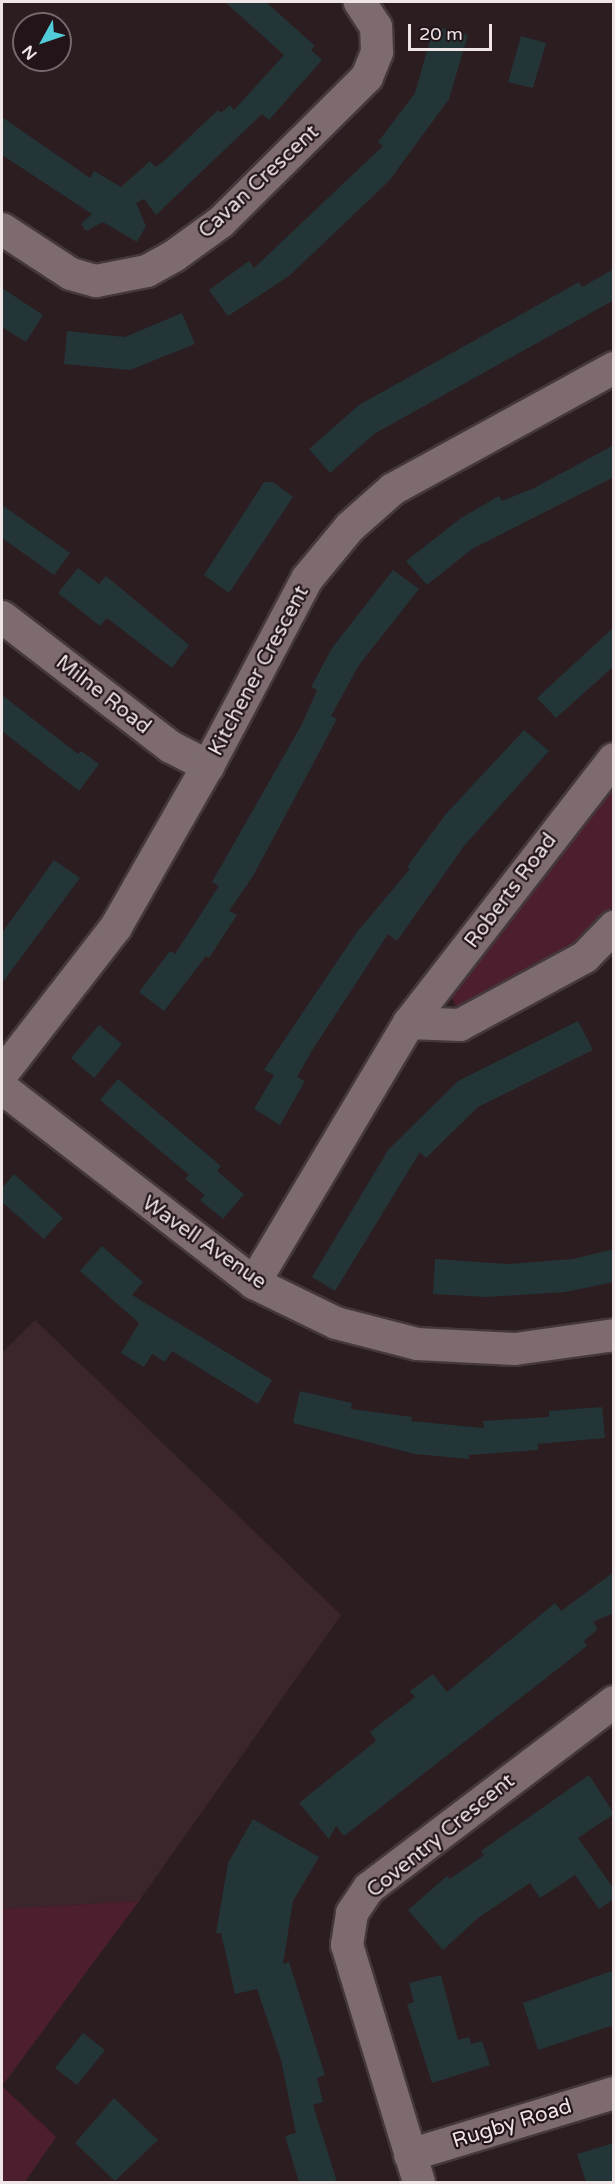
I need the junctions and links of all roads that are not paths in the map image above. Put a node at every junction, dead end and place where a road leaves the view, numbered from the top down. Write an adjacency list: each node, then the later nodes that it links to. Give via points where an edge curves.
1 (360, 2): 2 (street, Cavan Crescent, via 376,27 377,52 367,77 221,222 174,256 147,271 96,281 71,274)
2 (2, 229)
3 (614, 368): 6 (street, Kitchener Crescent, via 393,489 350,527 307,579)
4 (2, 617): 6 (street, Milne Road, via 171,747)
5 (614, 759): 8 (street, Roberts Road)
6 (208, 766): 9 (street, Kitchener Crescent, via 116,927)
7 (614, 927): 8 (street, via 585,957 460,1025)
8 (409, 1023): 11 (street, Roberts Road)
9 (2, 1074)
10 (2, 1088): 11 (street, Wavell Avenue)
11 (254, 1283): 12 (street, Wavell Avenue, via 336,1323 417,1344 515,1349)
12 (614, 1335)
13 (614, 1702): 15 (street, Coventry Crescent, via 369,1888 352,1913 347,1945)
14 (614, 2093): 15 (street, Rugby Road)
15 (415, 2169)

